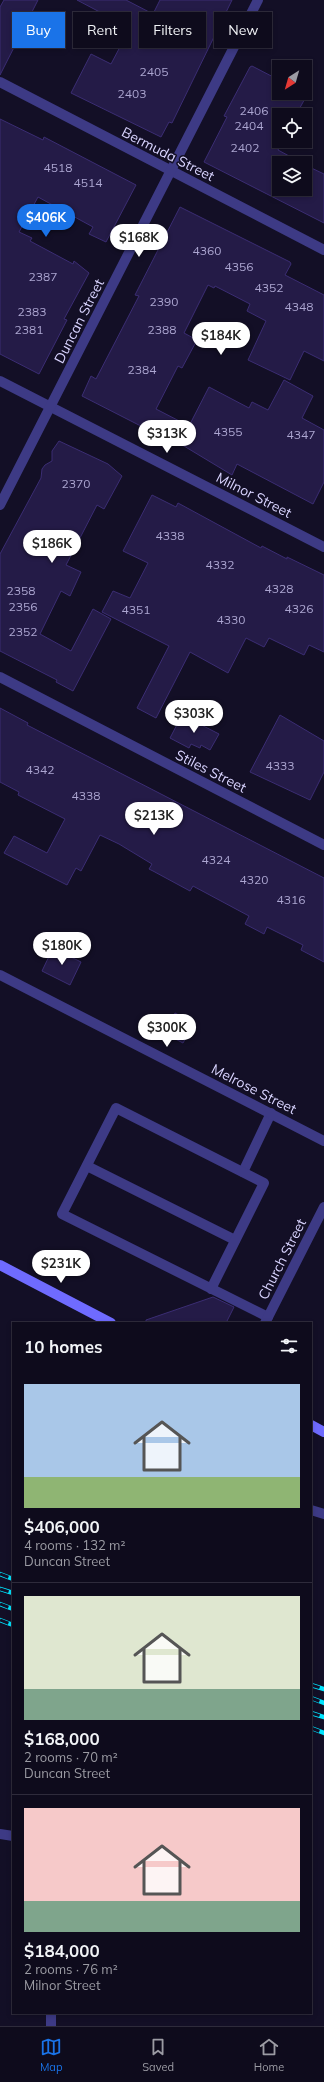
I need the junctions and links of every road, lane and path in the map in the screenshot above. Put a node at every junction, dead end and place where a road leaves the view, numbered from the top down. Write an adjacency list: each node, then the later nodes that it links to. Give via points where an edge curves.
1 (258, 0): 3 (street, Duncan Street)
2 (0, 82): 3 (street, Bermuda Street)
3 (171, 172): 4 (street, Bermuda Street); 6 (street, Duncan Street)
4 (324, 250)
5 (0, 381): 6 (street, Milnor Street)
6 (50, 407): 7 (street, Duncan Street); 8 (street, Milnor Street)
7 (0, 505)
8 (324, 546)
9 (0, 677): 10 (street, Stiles Street)
10 (324, 846)
11 (0, 974): 12 (street, Melrose Street)
12 (271, 1113): 13 (street, Melrose Street); 15 (street)
13 (324, 1141)
14 (86, 1166): 15 (street, via 116,1108); 17 (street); 19 (street, via 62,1214)
15 (243, 1172): 17 (street, via 264,1183)
16 (324, 1207): 20 (street, Church Street)
17 (235, 1240): 19 (street)
18 (0, 1265): 21 (main road)
19 (211, 1289): 20 (street)
20 (266, 1320)
21 (109, 1322)
22 (312, 1425): 23 (main road)
23 (324, 1432)
24 (312, 1512): 25 (street)
25 (324, 1514)
26 (0, 1834): 27 (street)
27 (12, 1836)
28 (51, 2014): 29 (street)
29 (51, 2026)

